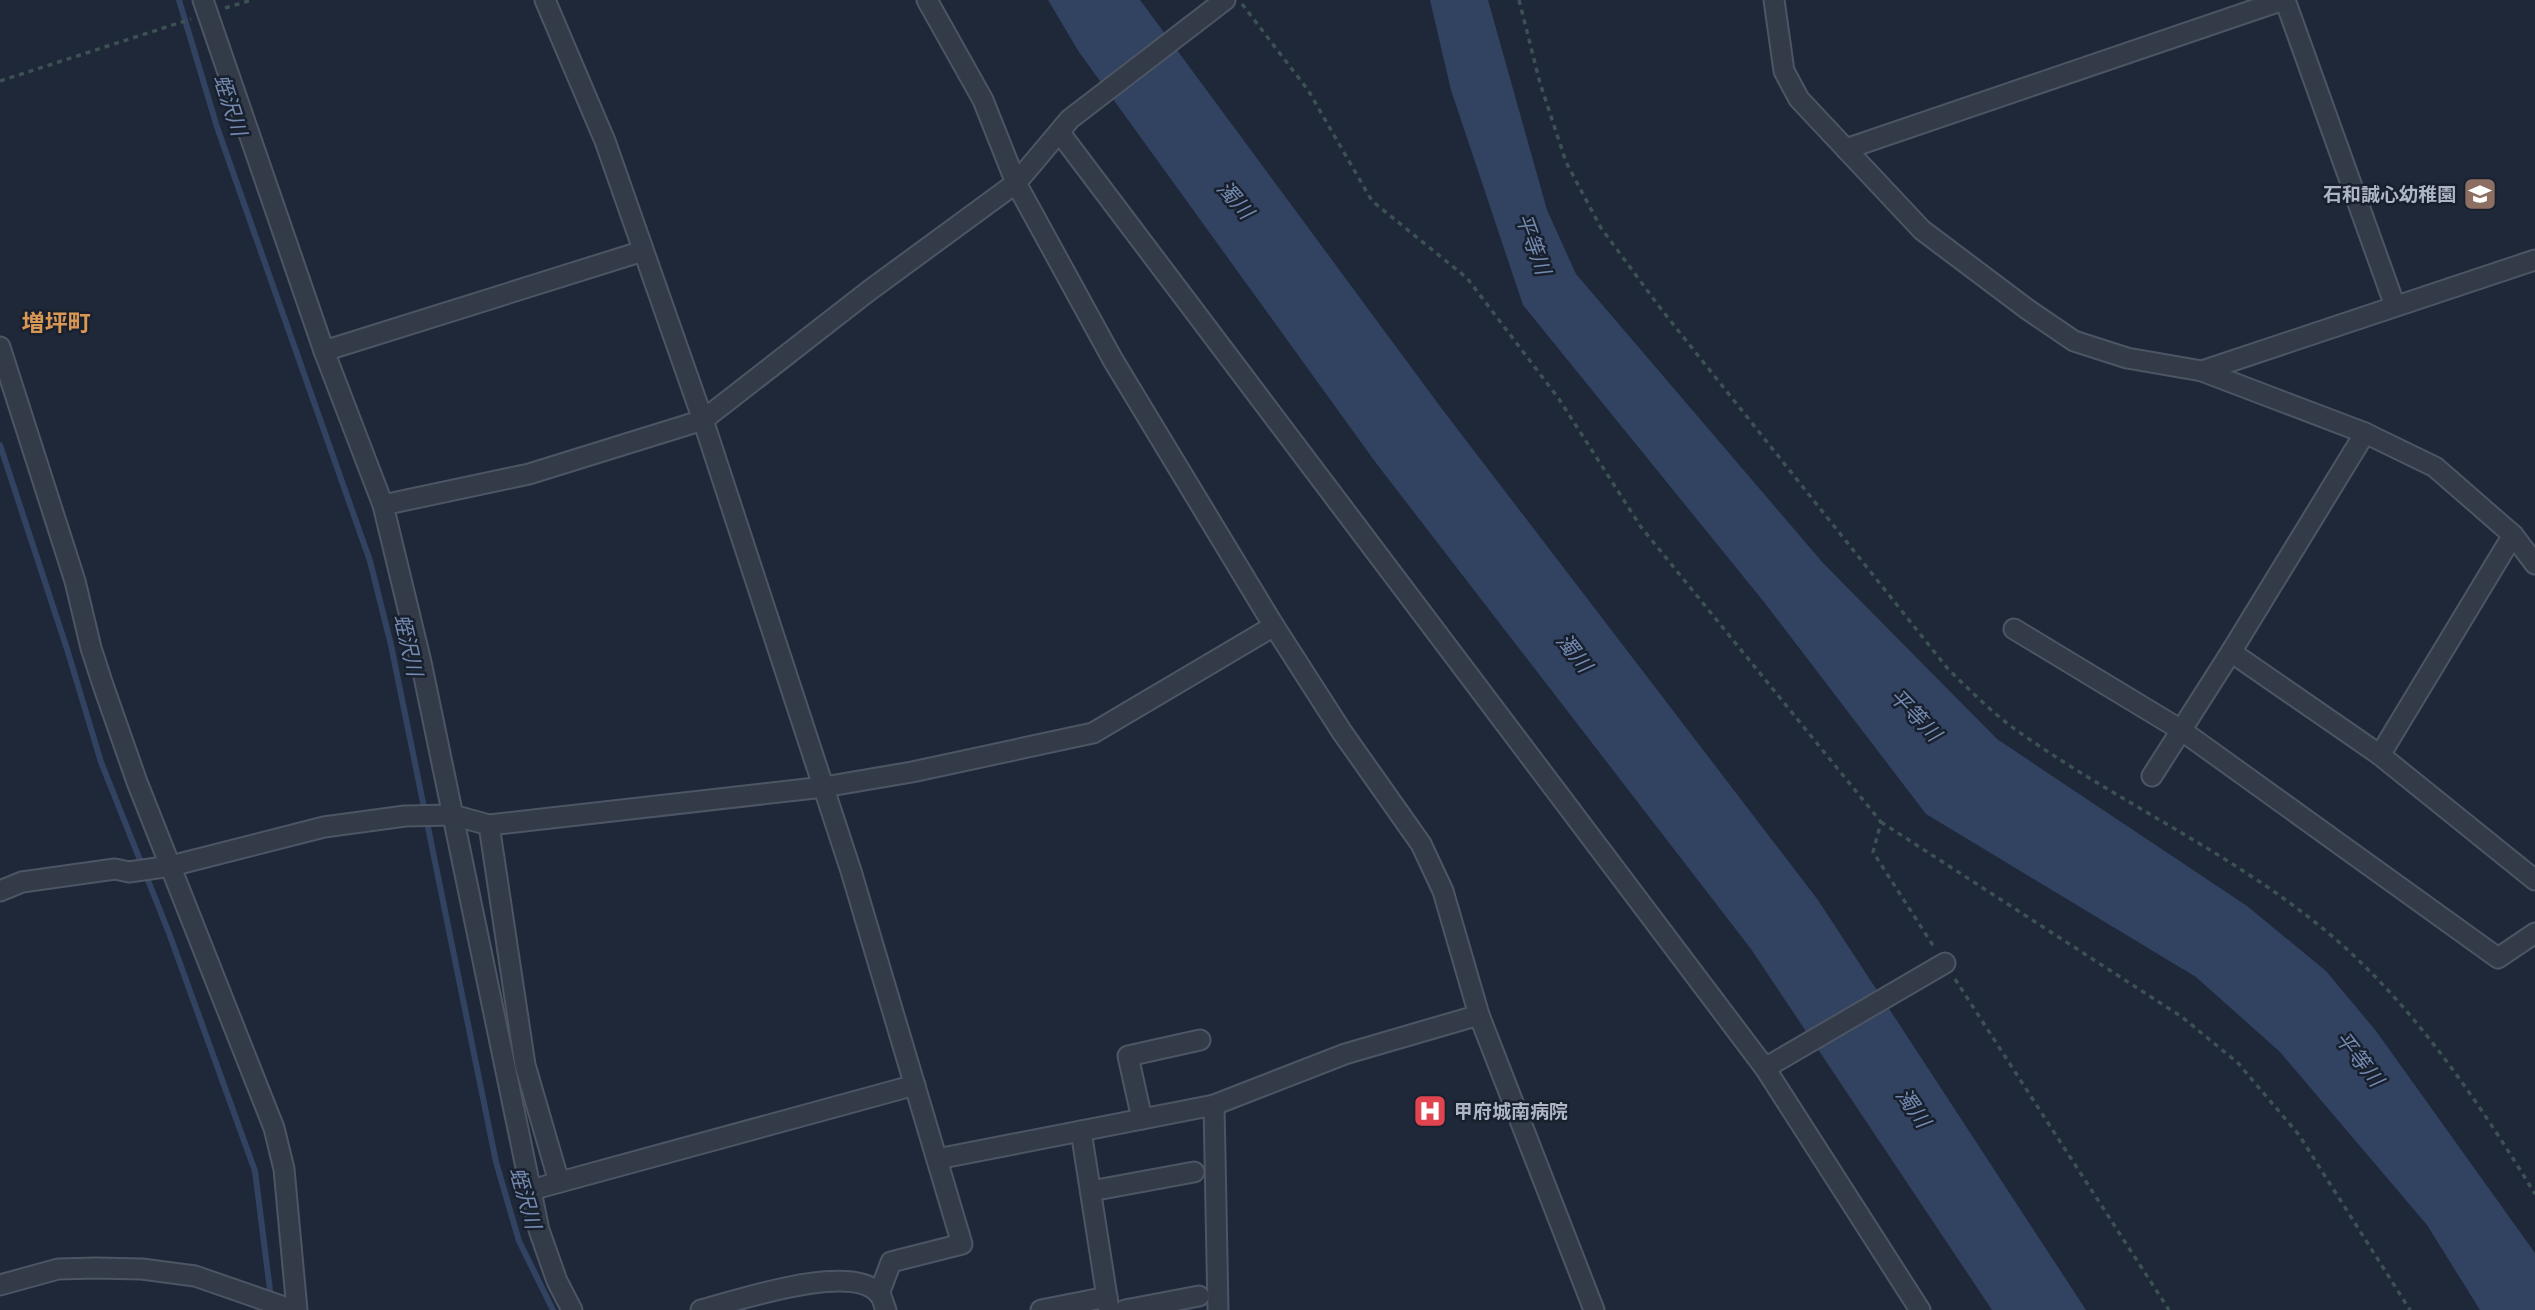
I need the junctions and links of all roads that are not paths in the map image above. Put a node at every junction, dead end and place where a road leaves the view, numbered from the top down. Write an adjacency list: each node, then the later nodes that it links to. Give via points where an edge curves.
1 (545, 0): 10 (street, via 605,141)
2 (927, 0): 9 (street, via 983,100)
3 (1774, 0): 8 (street, via 1784,71 1799,99)
4 (2284, 0): 8 (street); 12 (street)
5 (1227, 1): 7 (street)
6 (200, 9): 14 (street)
7 (1065, 126): 9 (street); 37 (street)
8 (1846, 149): 15 (street, via 1922,230 2074,341 2127,358)
9 (1016, 183): 16 (street); 21 (street, via 1112,360)
10 (643, 251): 14 (street); 16 (street)
11 (2535, 260): 12 (street)
12 (2395, 306): 15 (street)
13 (0, 347): 30 (street, via 75,581 91,648)
14 (324, 351): 18 (street)
15 (2202, 371): 17 (street)
16 (703, 420): 18 (street, via 528,474); 27 (street)
17 (2365, 433): 19 (street, via 2435,467); 23 (street)
18 (383, 505): 28 (street, via 401,575)
19 (2513, 535): 20 (street); 25 (street)
20 (2535, 564)
21 (1274, 626): 27 (street, via 1093,733); 35 (street, via 1421,844 1443,891)
22 (2014, 629): 24 (street)
23 (2231, 652): 24 (street); 25 (street)
24 (2181, 730): 26 (street); 33 (street, via 2498,958)
25 (2380, 755): 31 (street)
26 (2152, 776)
27 (824, 787): 29 (street); 38 (street)
28 (446, 815): 29 (street); 30 (street, via 324,827); 40 (street)
29 (489, 825): 39 (street, via 525,1065)
30 (166, 866): 32 (street, via 22,882); 53 (street, via 274,1128 285,1169)
31 (2535, 880)
32 (0, 891)
33 (2535, 933)
34 (1937, 968): 37 (street)
35 (1479, 1015): 41 (street, via 1345,1054); 59 (street)
36 (1200, 1040): 42 (street, via 1128,1056)
37 (1772, 1064): 60 (street)
38 (915, 1085): 44 (street); 46 (street)
39 (534, 1094): 40 (street); 46 (street)
40 (512, 1097): 47 (street)
41 (1214, 1105): 42 (street); 58 (street)
42 (1142, 1119): 43 (street)
43 (1081, 1131): 44 (street); 48 (street)
44 (937, 1159): 51 (street, via 962,1244 891,1262)
45 (1194, 1172): 48 (street)
46 (559, 1182): 47 (street)
47 (531, 1190): 54 (street, via 539,1230)
48 (1091, 1191): 52 (street)
49 (0, 1285): 53 (street, via 58,1269 142,1269 195,1276)
50 (1199, 1296): 57 (street)
51 (883, 1302): 55 (street, via 859,1282 812,1281)
52 (1108, 1303): 56 (street)
53 (291, 1309)
54 (572, 1310)
55 (701, 1310)
56 (1041, 1310)
57 (1125, 1310)
58 (1218, 1310)
59 (1594, 1310)
60 (1920, 1310)

